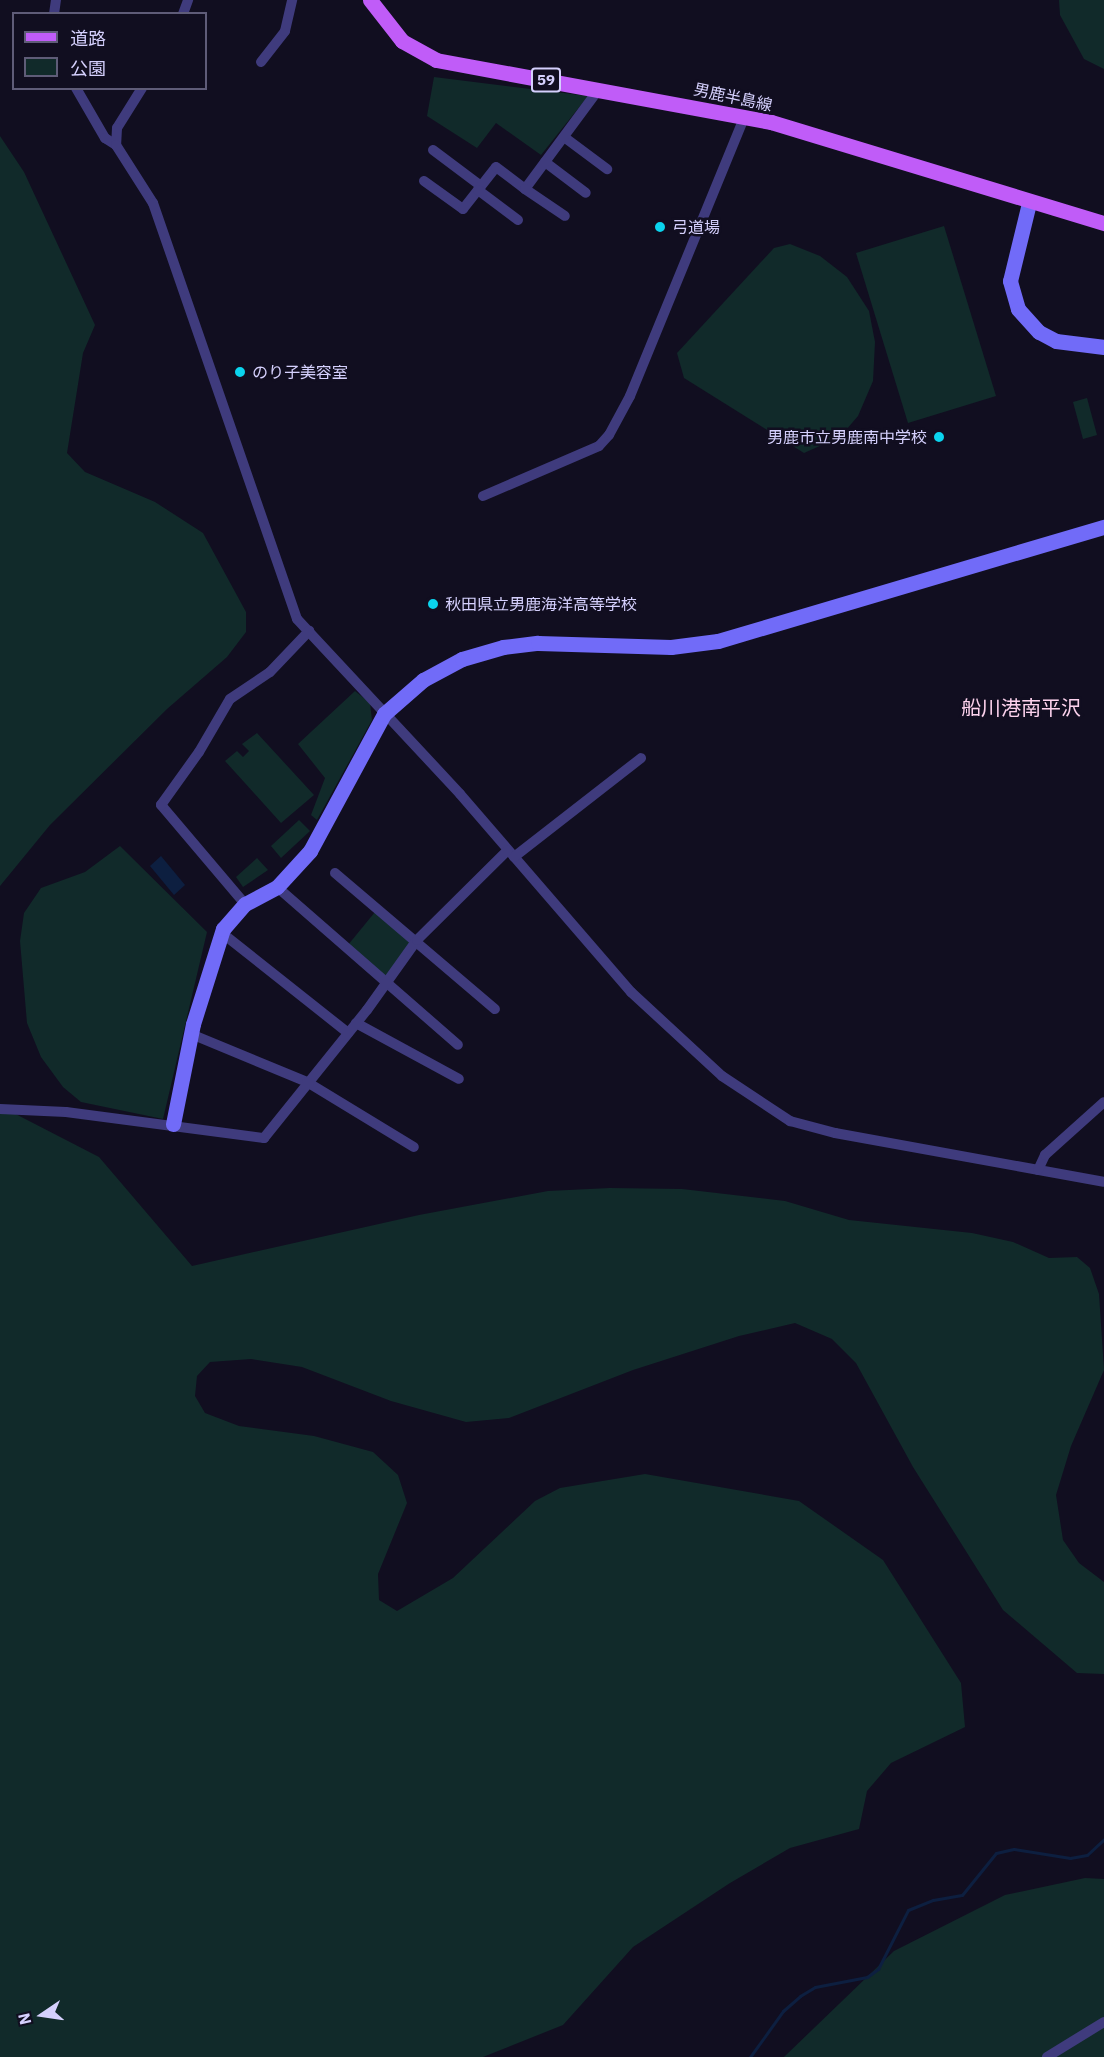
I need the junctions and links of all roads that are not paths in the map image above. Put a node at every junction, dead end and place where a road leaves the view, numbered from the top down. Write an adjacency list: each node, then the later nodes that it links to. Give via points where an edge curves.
1 (292, 0): 3 (street, via 285,31)
2 (370, 0): 4 (main road, 男鹿半島線 / 59, via 402,41 436,60)
3 (261, 62)
4 (599, 89): 7 (main road, 男鹿半島線 / 59); 8 (street)
5 (77, 90): 9 (street, via 105,138)
6 (141, 90): 9 (street, via 117,128)
7 (745, 116): 17 (main road, 男鹿半島線 / 59); 22 (street, via 630,396 609,435 599,446)
8 (564, 137): 11 (street); 12 (street)
9 (116, 145): 24 (street, via 153,203 270,548 297,619)
10 (433, 150): 14 (street)
11 (544, 162): 15 (street); 16 (street)
12 (607, 169)
13 (424, 181): 14 (street, via 463,209)
14 (479, 188): 15 (street, via 496,167); 19 (street)
15 (525, 189): 18 (street)
16 (586, 193)
17 (1029, 203): 20 (main road, 男鹿半島線 / 59); 21 (street, via 1010,280 1018,309 1039,332 1056,340)
18 (565, 216)
19 (518, 220)
20 (1104, 223)
21 (1104, 347)
22 (483, 496)
23 (1104, 527): 25 (street, via 718,641 671,646 538,643 503,647 462,659 423,680)
24 (309, 631): 25 (street); 30 (street, via 270,672 230,699 161,805)
25 (384, 714): 27 (street); 29 (street, via 310,851)
26 (640, 758): 27 (street)
27 (511, 854): 32 (street); 45 (street, via 650,1011 722,1076 790,1121 835,1133)
28 (335, 873): 32 (street)
29 (277, 887): 30 (street); 33 (street)
30 (245, 904): 31 (street)
31 (222, 933): 36 (street); 37 (street)
32 (417, 939): 33 (street); 34 (street)
33 (386, 983): 35 (street); 38 (street)
34 (495, 1009)
35 (356, 1023): 36 (street); 39 (street)
36 (348, 1033): 40 (street)
37 (190, 1034): 40 (street); 43 (street)
38 (458, 1045)
39 (459, 1079)
40 (307, 1082): 43 (street, via 264,1138); 44 (street)
41 (1104, 1102): 45 (street, via 1045,1155)
42 (0, 1109): 43 (street)
43 (173, 1124)
44 (414, 1147)
45 (1038, 1170): 46 (street)
46 (1104, 1182)
47 (1104, 2022): 48 (street)
48 (1047, 2057)

